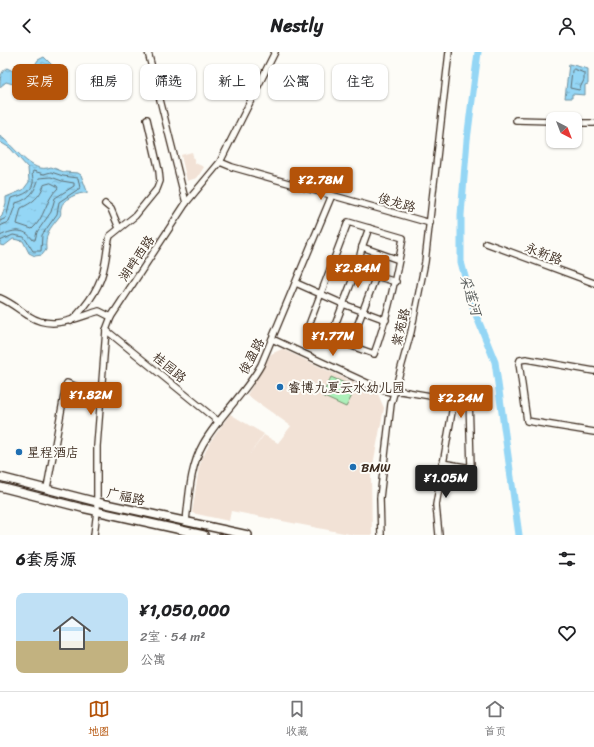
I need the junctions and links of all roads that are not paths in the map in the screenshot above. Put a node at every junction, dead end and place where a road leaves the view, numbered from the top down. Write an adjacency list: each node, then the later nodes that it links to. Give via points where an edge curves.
1 (148, 52): 11 (street)
2 (275, 52): 9 (street, 湖畔西路)
3 (449, 52): 13 (street, 紫苑路)
4 (147, 120): 14 (street, via 160,181 157,189 135,216)
5 (516, 120): 6 (street)
6 (546, 122)
7 (582, 122): 8 (street)
8 (594, 123)
9 (220, 162): 10 (street, 俊龙路); 11 (street, 湖畔西路)
10 (332, 195): 13 (street, 俊龙路); 23 (street, 俊盈路)
11 (186, 203): 29 (street, 湖畔西路)
12 (105, 204): 14 (street, via 111,209)
13 (430, 223): 37 (street, 紫苑路, via 419,296)
14 (119, 228): 31 (street, via 110,236 105,264 95,292)
15 (368, 228): 17 (street); 18 (street, via 348,222); 19 (street, via 403,238)
16 (486, 244): 24 (street, 永新路)
17 (362, 247): 19 (street); 20 (street)
18 (334, 260): 20 (street); 25 (street)
19 (399, 260): 22 (street)
20 (357, 268): 21 (street); 27 (street)
21 (376, 276): 22 (street); 28 (street)
22 (396, 282): 30 (street)
23 (296, 283): 25 (street); 34 (street, 俊盈路)
24 (594, 283)
25 (321, 295): 27 (street); 33 (street, via 307,330)
26 (0, 298): 31 (street, via 11,302 38,321)
27 (343, 304): 28 (street); 33 (street)
28 (364, 312): 30 (street); 35 (street)
29 (111, 317): 31 (street, via 99,311); 32 (street, 湖畔西路)
30 (386, 320): 35 (street, via 374,354)
31 (71, 321)
32 (106, 330): 38 (street, 湖畔西路); 40 (street, 桂园路)
33 (330, 338): 35 (street)
34 (272, 339): 37 (street, via 382,390); 40 (street, 俊盈路, via 256,374)
35 (350, 346)
36 (594, 371): 41 (street, via 520,360 527,421)
37 (394, 391): 39 (street); 53 (street, 紫苑路, via 380,498)
38 (101, 396): 45 (street, via 67,383); 46 (street, 湖畔西路, via 97,446)
39 (454, 400): 42 (street); 42 (street, via 468,398 471,468)
40 (219, 422): 48 (street, 俊盈路, via 203,445 197,460)
41 (594, 432)
42 (442, 463): 54 (street, via 436,505)
43 (0, 478): 45 (main road, 广福路)
44 (0, 487): 47 (main road, 广福路)
45 (47, 488): 46 (main road, 广福路)
46 (97, 502): 47 (street, 湖畔西路); 48 (main road, 广福路)
47 (97, 512): 49 (main road, 广福路); 50 (street, 湖畔西路)
48 (186, 521): 52 (main road, 广福路)
49 (186, 533): 51 (main road, 广福路)
50 (94, 535)
51 (204, 535)
52 (248, 535)
53 (381, 535)
54 (439, 535)

